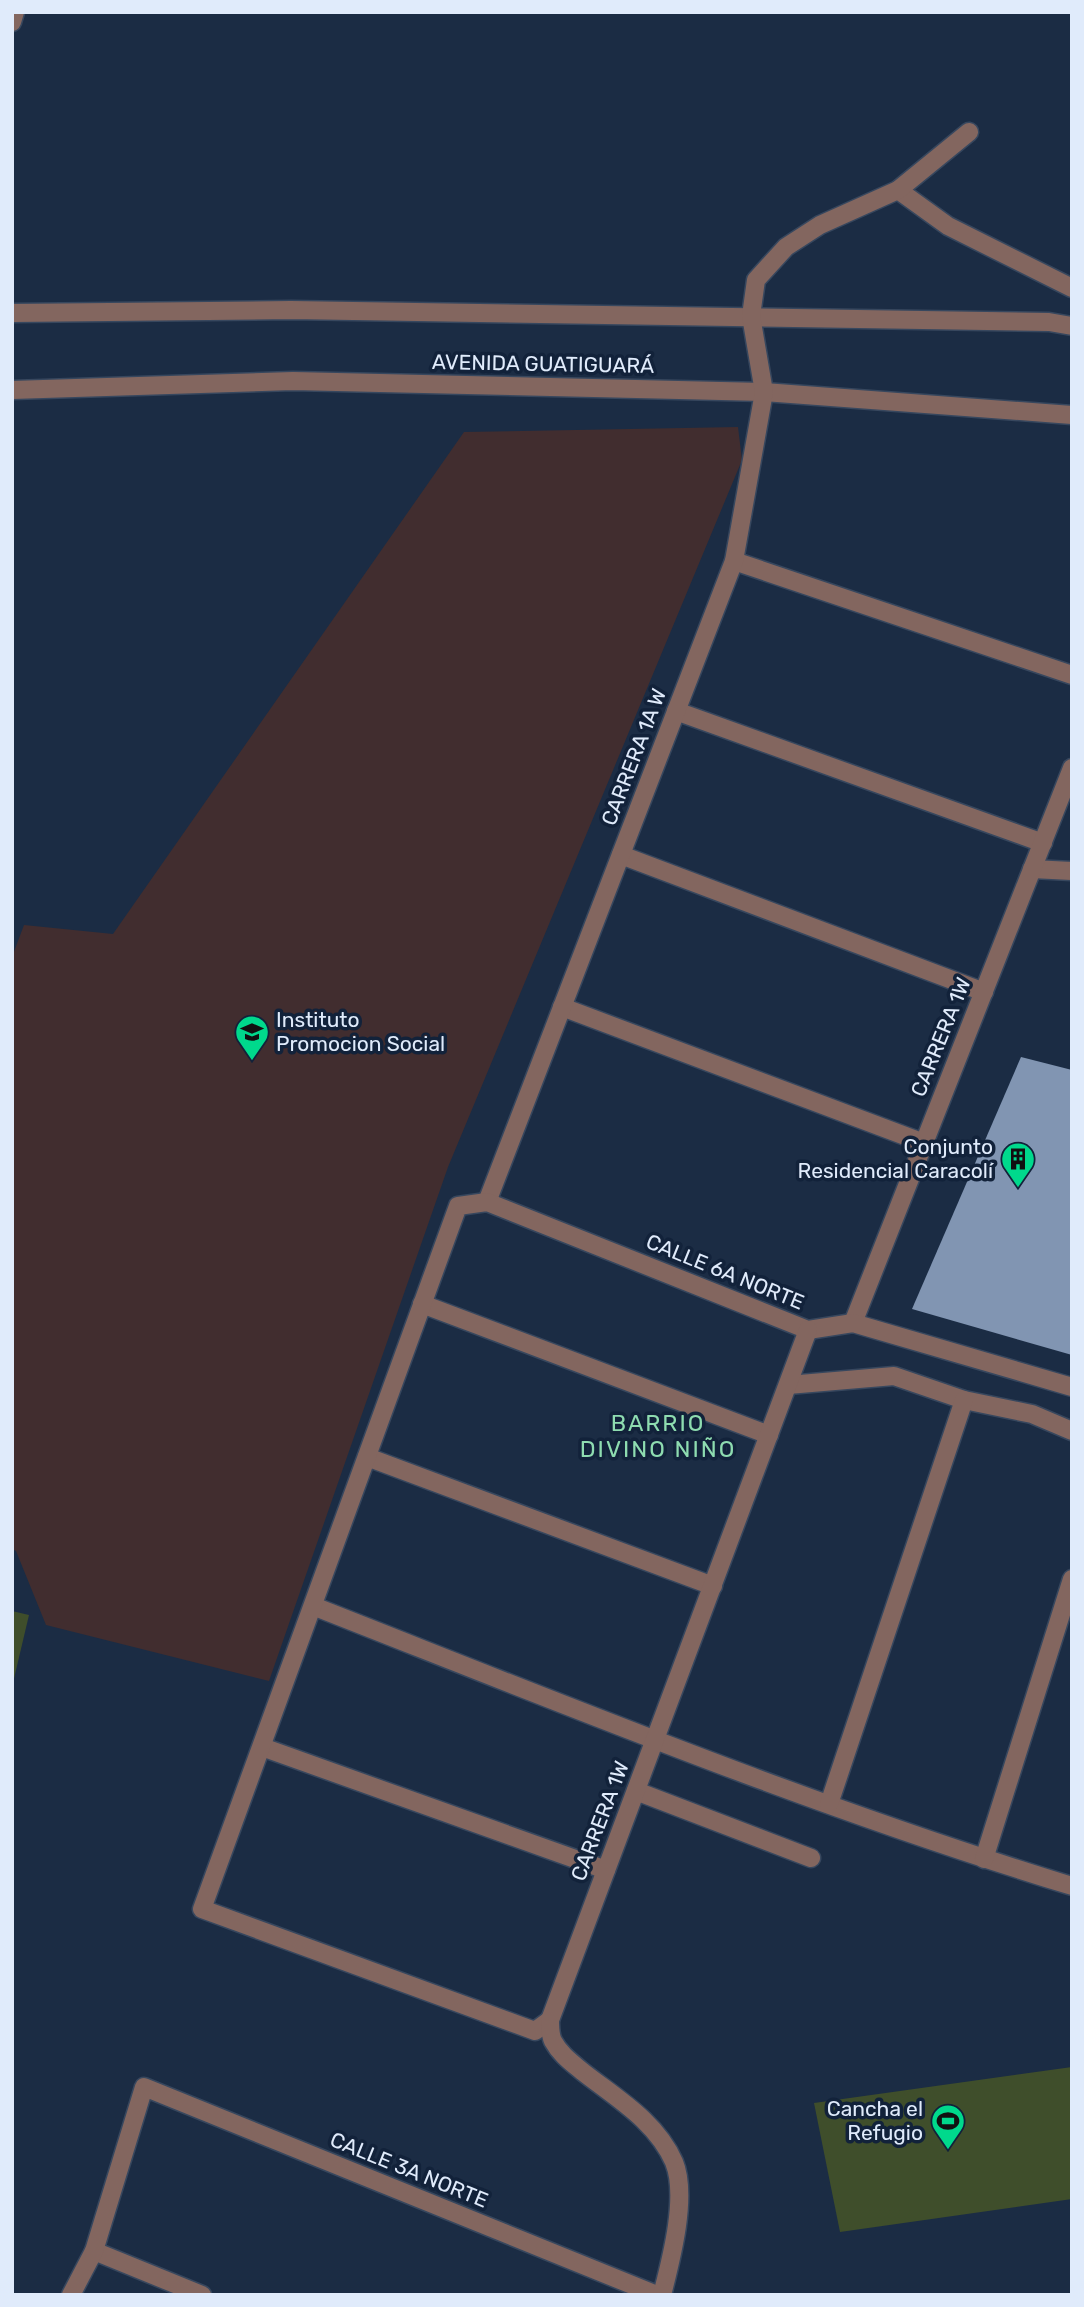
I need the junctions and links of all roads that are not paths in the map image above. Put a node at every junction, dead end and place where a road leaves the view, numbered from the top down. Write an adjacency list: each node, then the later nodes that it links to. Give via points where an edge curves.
1 (16, 12): 2 (street)
2 (12, 22)
3 (969, 132): 4 (street, CARRERA 1A W)
4 (898, 190): 5 (street, via 948,226); 7 (street, CARRERA 1A W, via 820,225 786,247 755,280)
5 (1072, 288)
6 (12, 313): 7 (street, via 291,310)
7 (751, 316): 8 (street); 10 (street, CARRERA 1A W)
8 (1072, 326)
9 (12, 390): 10 (street, AVENIDA GUATIGUARÁ, via 293,382)
10 (764, 392): 11 (street, AVENIDA GUATIGUARÁ); 12 (street, CARRERA 1A W)
11 (1072, 415)
12 (734, 561): 13 (street); 14 (street, CARRERA 1A W)
13 (1072, 675)
14 (676, 711): 16 (street); 17 (street, CARRERA 1A W)
15 (1072, 768): 16 (street, CARRERA 1W)
16 (1042, 843): 18 (street, CARRERA 1W)
17 (621, 855): 20 (street); 21 (street, CARRERA 1A W)
18 (1032, 869): 19 (street); 20 (street, CARRERA 1W)
19 (1072, 871)
20 (984, 992): 22 (street, CARRERA 1W)
21 (562, 1007): 22 (street); 23 (street, CARRERA 1A W)
22 (924, 1143): 25 (street, CARRERA 1W)
23 (487, 1202): 24 (street, via 458,1206); 26 (street, CALLE 6A NORTE)
24 (422, 1304): 31 (street); 32 (street)
25 (853, 1323): 26 (street, CALLE 6A NORTE); 28 (street, CALLE 6A NORTE)
26 (808, 1330): 27 (street, CARRERA 1W)
27 (788, 1385): 29 (street, via 894,1376); 31 (street, CARRERA 1W)
28 (1072, 1387)
29 (964, 1400): 30 (street, via 1032,1414); 39 (street)
30 (1072, 1431)
31 (769, 1435): 34 (street, CARRERA 1W)
32 (366, 1457): 34 (street); 35 (street)
33 (1072, 1578): 41 (street)
34 (713, 1586): 36 (street, CARRERA 1W)
35 (313, 1606): 36 (street); 37 (street)
36 (655, 1741): 38 (street, CARRERA 1W); 39 (street)
37 (261, 1747): 42 (street); 44 (street, via 202,1909 535,2031)
38 (636, 1791): 40 (street); 42 (street, CARRERA 1W)
39 (829, 1804): 41 (street)
40 (811, 1858)
41 (984, 1859): 43 (street)
42 (606, 1870): 44 (street, CARRERA 1W)
43 (1072, 1886)
44 (550, 2020): 48 (street, via 551,2038 564,2056 649,2124 674,2162 678,2208 673,2249)
45 (94, 2251): 46 (street); 47 (street); 48 (street, CALLE 3A NORTE, via 144,2087)
46 (71, 2295)
47 (202, 2295)
48 (659, 2295)

